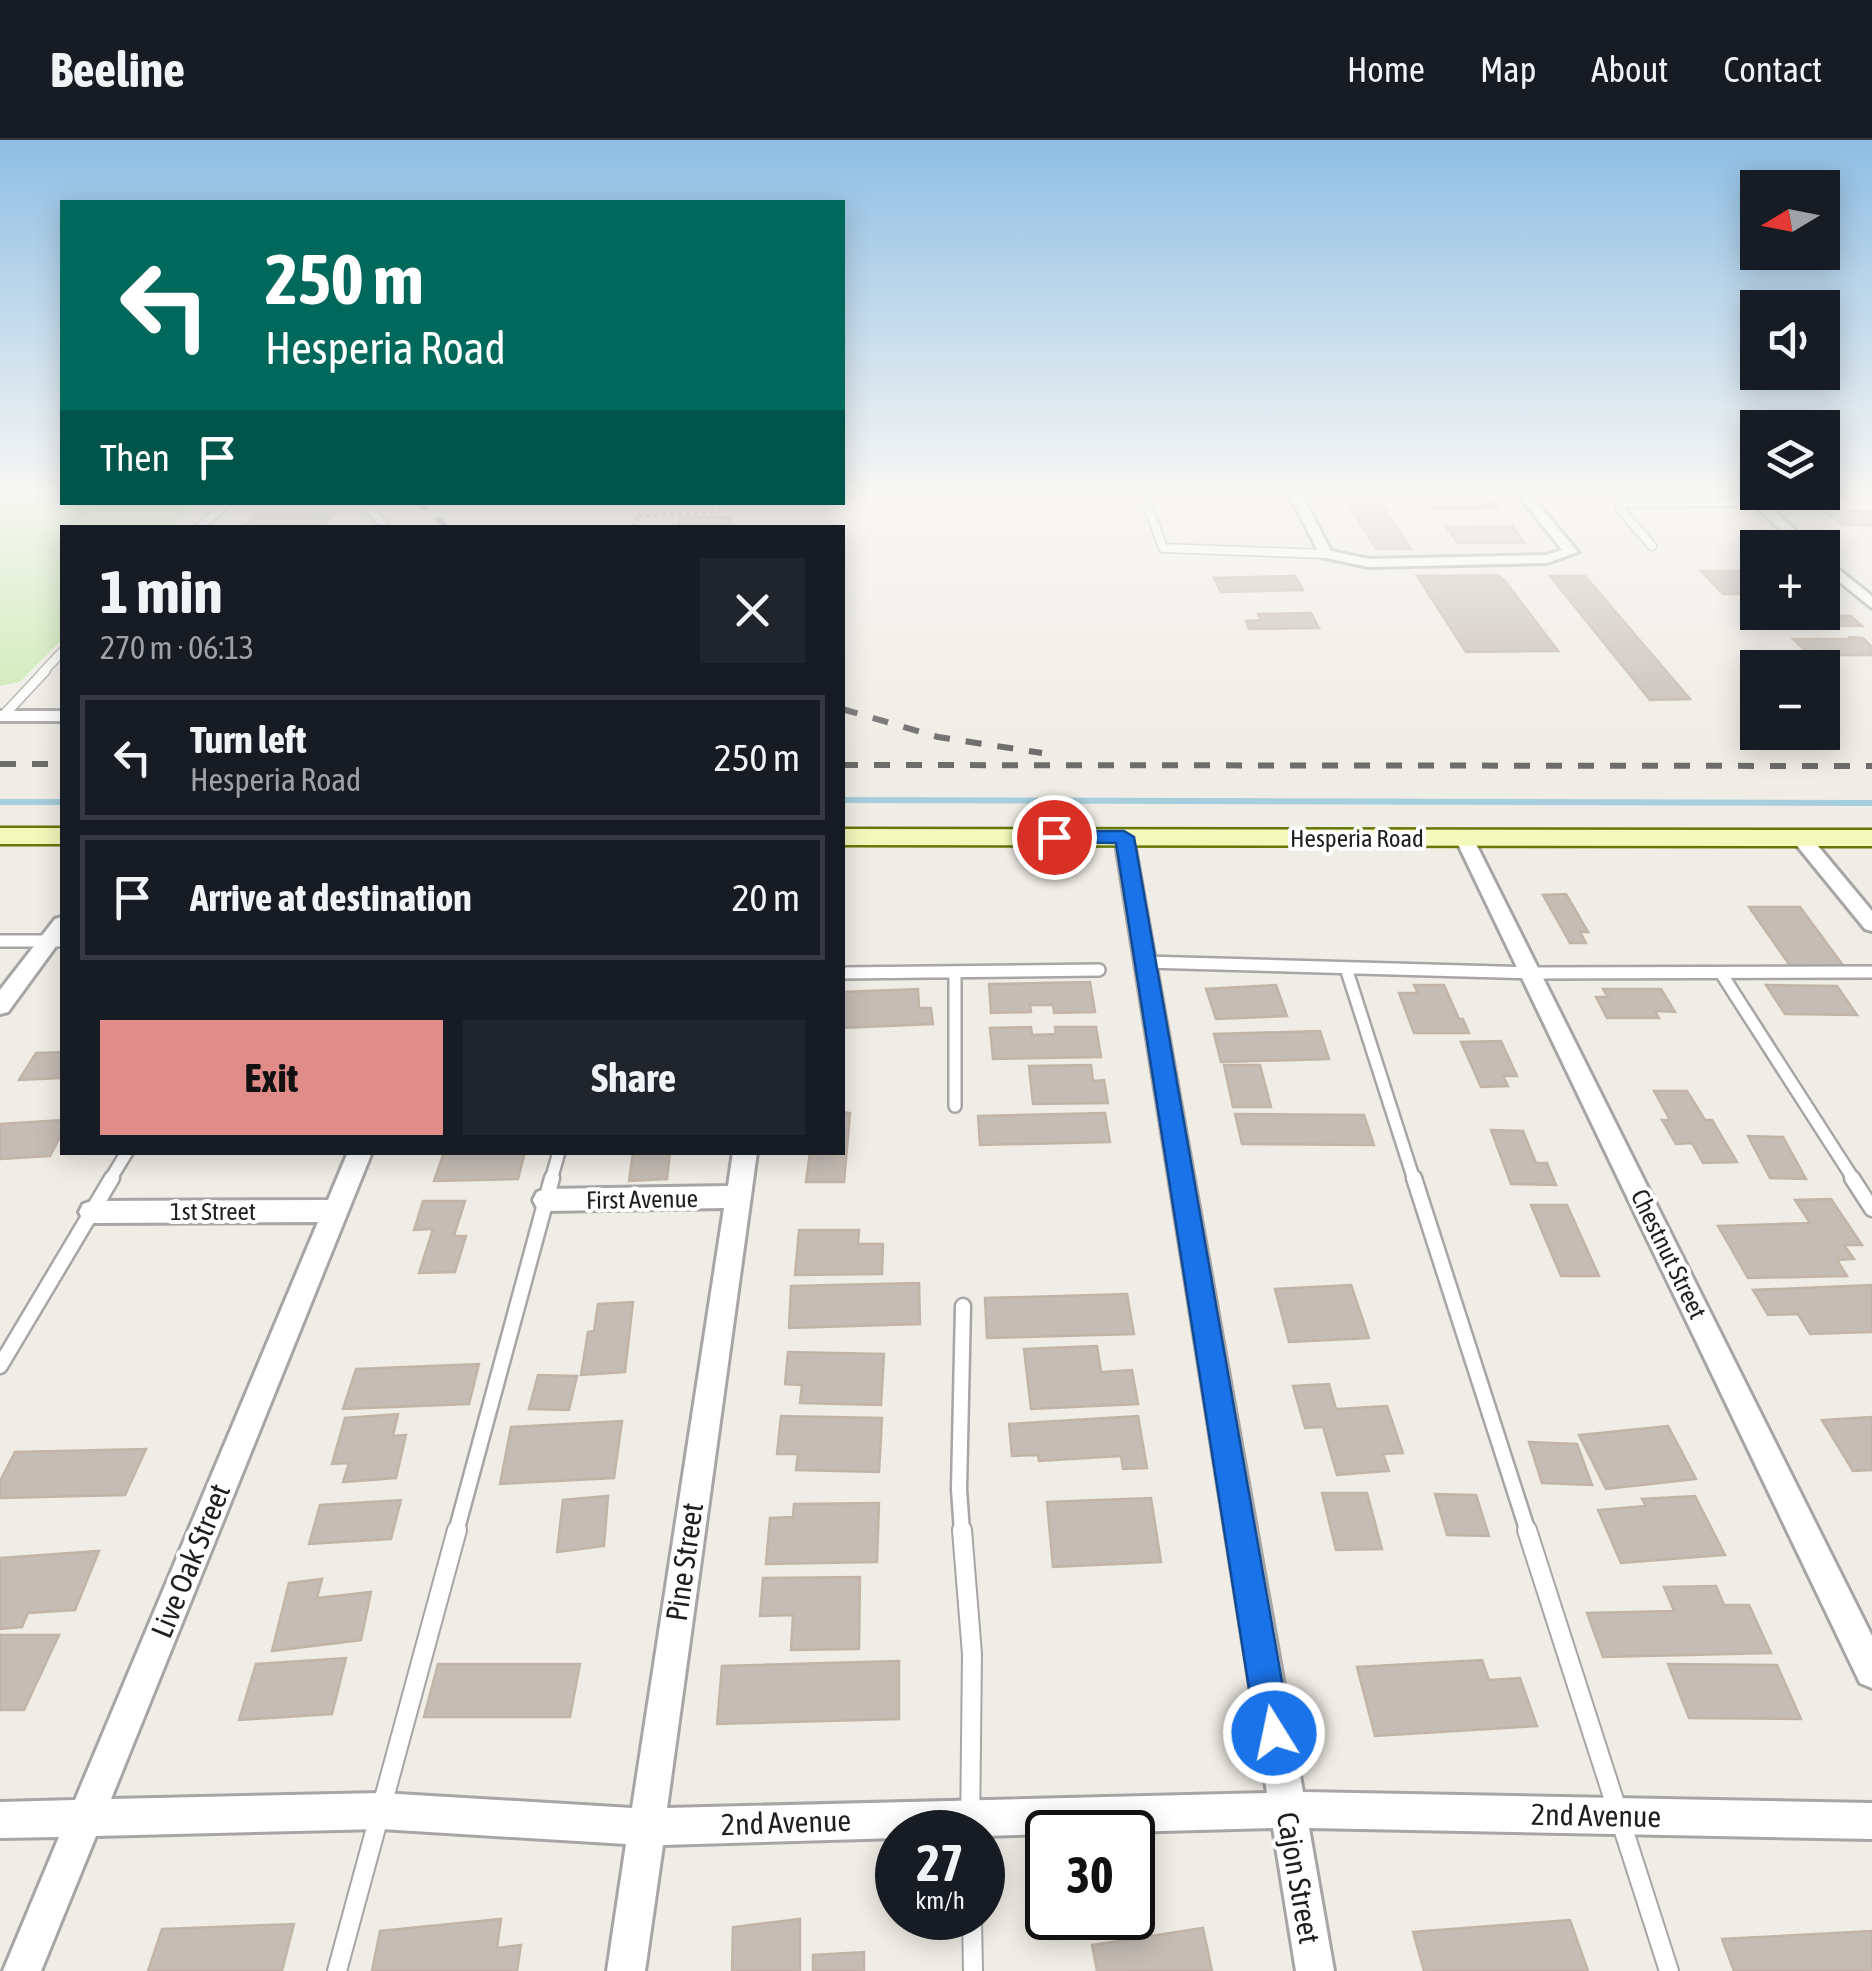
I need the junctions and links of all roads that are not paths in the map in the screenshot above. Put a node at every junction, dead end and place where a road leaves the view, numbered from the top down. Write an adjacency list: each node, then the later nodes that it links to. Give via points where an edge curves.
1 (1842, 577): 2 (street)
2 (1872, 604)
3 (60, 654): 4 (lane)
4 (1, 716): 5 (street)
5 (60, 716)
6 (0, 836): 7 (main road)
7 (60, 836)
8 (845, 837): 9 (main road, Hesperia Road)
9 (1124, 837): 10 (main road, Hesperia Road); 16 (street, Cajon Street)
10 (1464, 838): 11 (main road, Hesperia Road); 23 (street, Chestnut Street)
11 (1802, 838): 12 (main road, Hesperia Road); 13 (street)
12 (1872, 838)
13 (1872, 924)
14 (58, 935): 15 (lane); 24 (street)
15 (0, 941)
16 (1144, 962): 17 (lane); 39 (street, Cajon Street)
17 (1346, 968): 23 (lane); 41 (lane)
18 (1100, 970): 22 (lane)
19 (1872, 972): 21 (lane)
20 (845, 973): 22 (lane)
21 (1721, 973): 23 (lane); 32 (lane)
22 (955, 974): 25 (lane)
23 (1532, 974): 37 (street, Chestnut Street)
24 (0, 1006)
25 (956, 1106)
26 (125, 1155): 34 (lane)
27 (359, 1155): 33 (street, Live Oak Street)
28 (558, 1155): 31 (lane)
29 (745, 1155): 30 (street, Pine Street)
30 (738, 1197): 31 (street, First Avenue); 47 (street, Pine Street)
31 (546, 1200): 40 (lane)
32 (1872, 1209)
33 (335, 1211): 34 (street, 1st Street); 42 (street, Live Oak Street)
34 (92, 1212): 36 (lane)
35 (963, 1306): 38 (lane, via 959,1489 972,1654)
36 (0, 1366)
37 (1872, 1671)
38 (970, 1810)
39 (1287, 1810): 41 (street, 2nd Avenue); 45 (street, 2nd Avenue); 53 (street, Cajon Street)
40 (381, 1811): 42 (street, 2nd Avenue); 47 (street, 2nd Avenue); 50 (lane)
41 (1619, 1817): 44 (street, 2nd Avenue); 54 (lane)
42 (85, 1818): 43 (street, 2nd Avenue); 49 (street, Live Oak Street)
43 (0, 1820)
44 (1872, 1822)
45 (1005, 1823)
46 (875, 1826): 47 (street, 2nd Avenue)
47 (647, 1827): 51 (street, Pine Street)
48 (972, 1940): 52 (lane)
49 (22, 1971)
50 (337, 1971)
51 (626, 1971)
52 (973, 1971)
53 (1314, 1971)
54 (1670, 1971)

